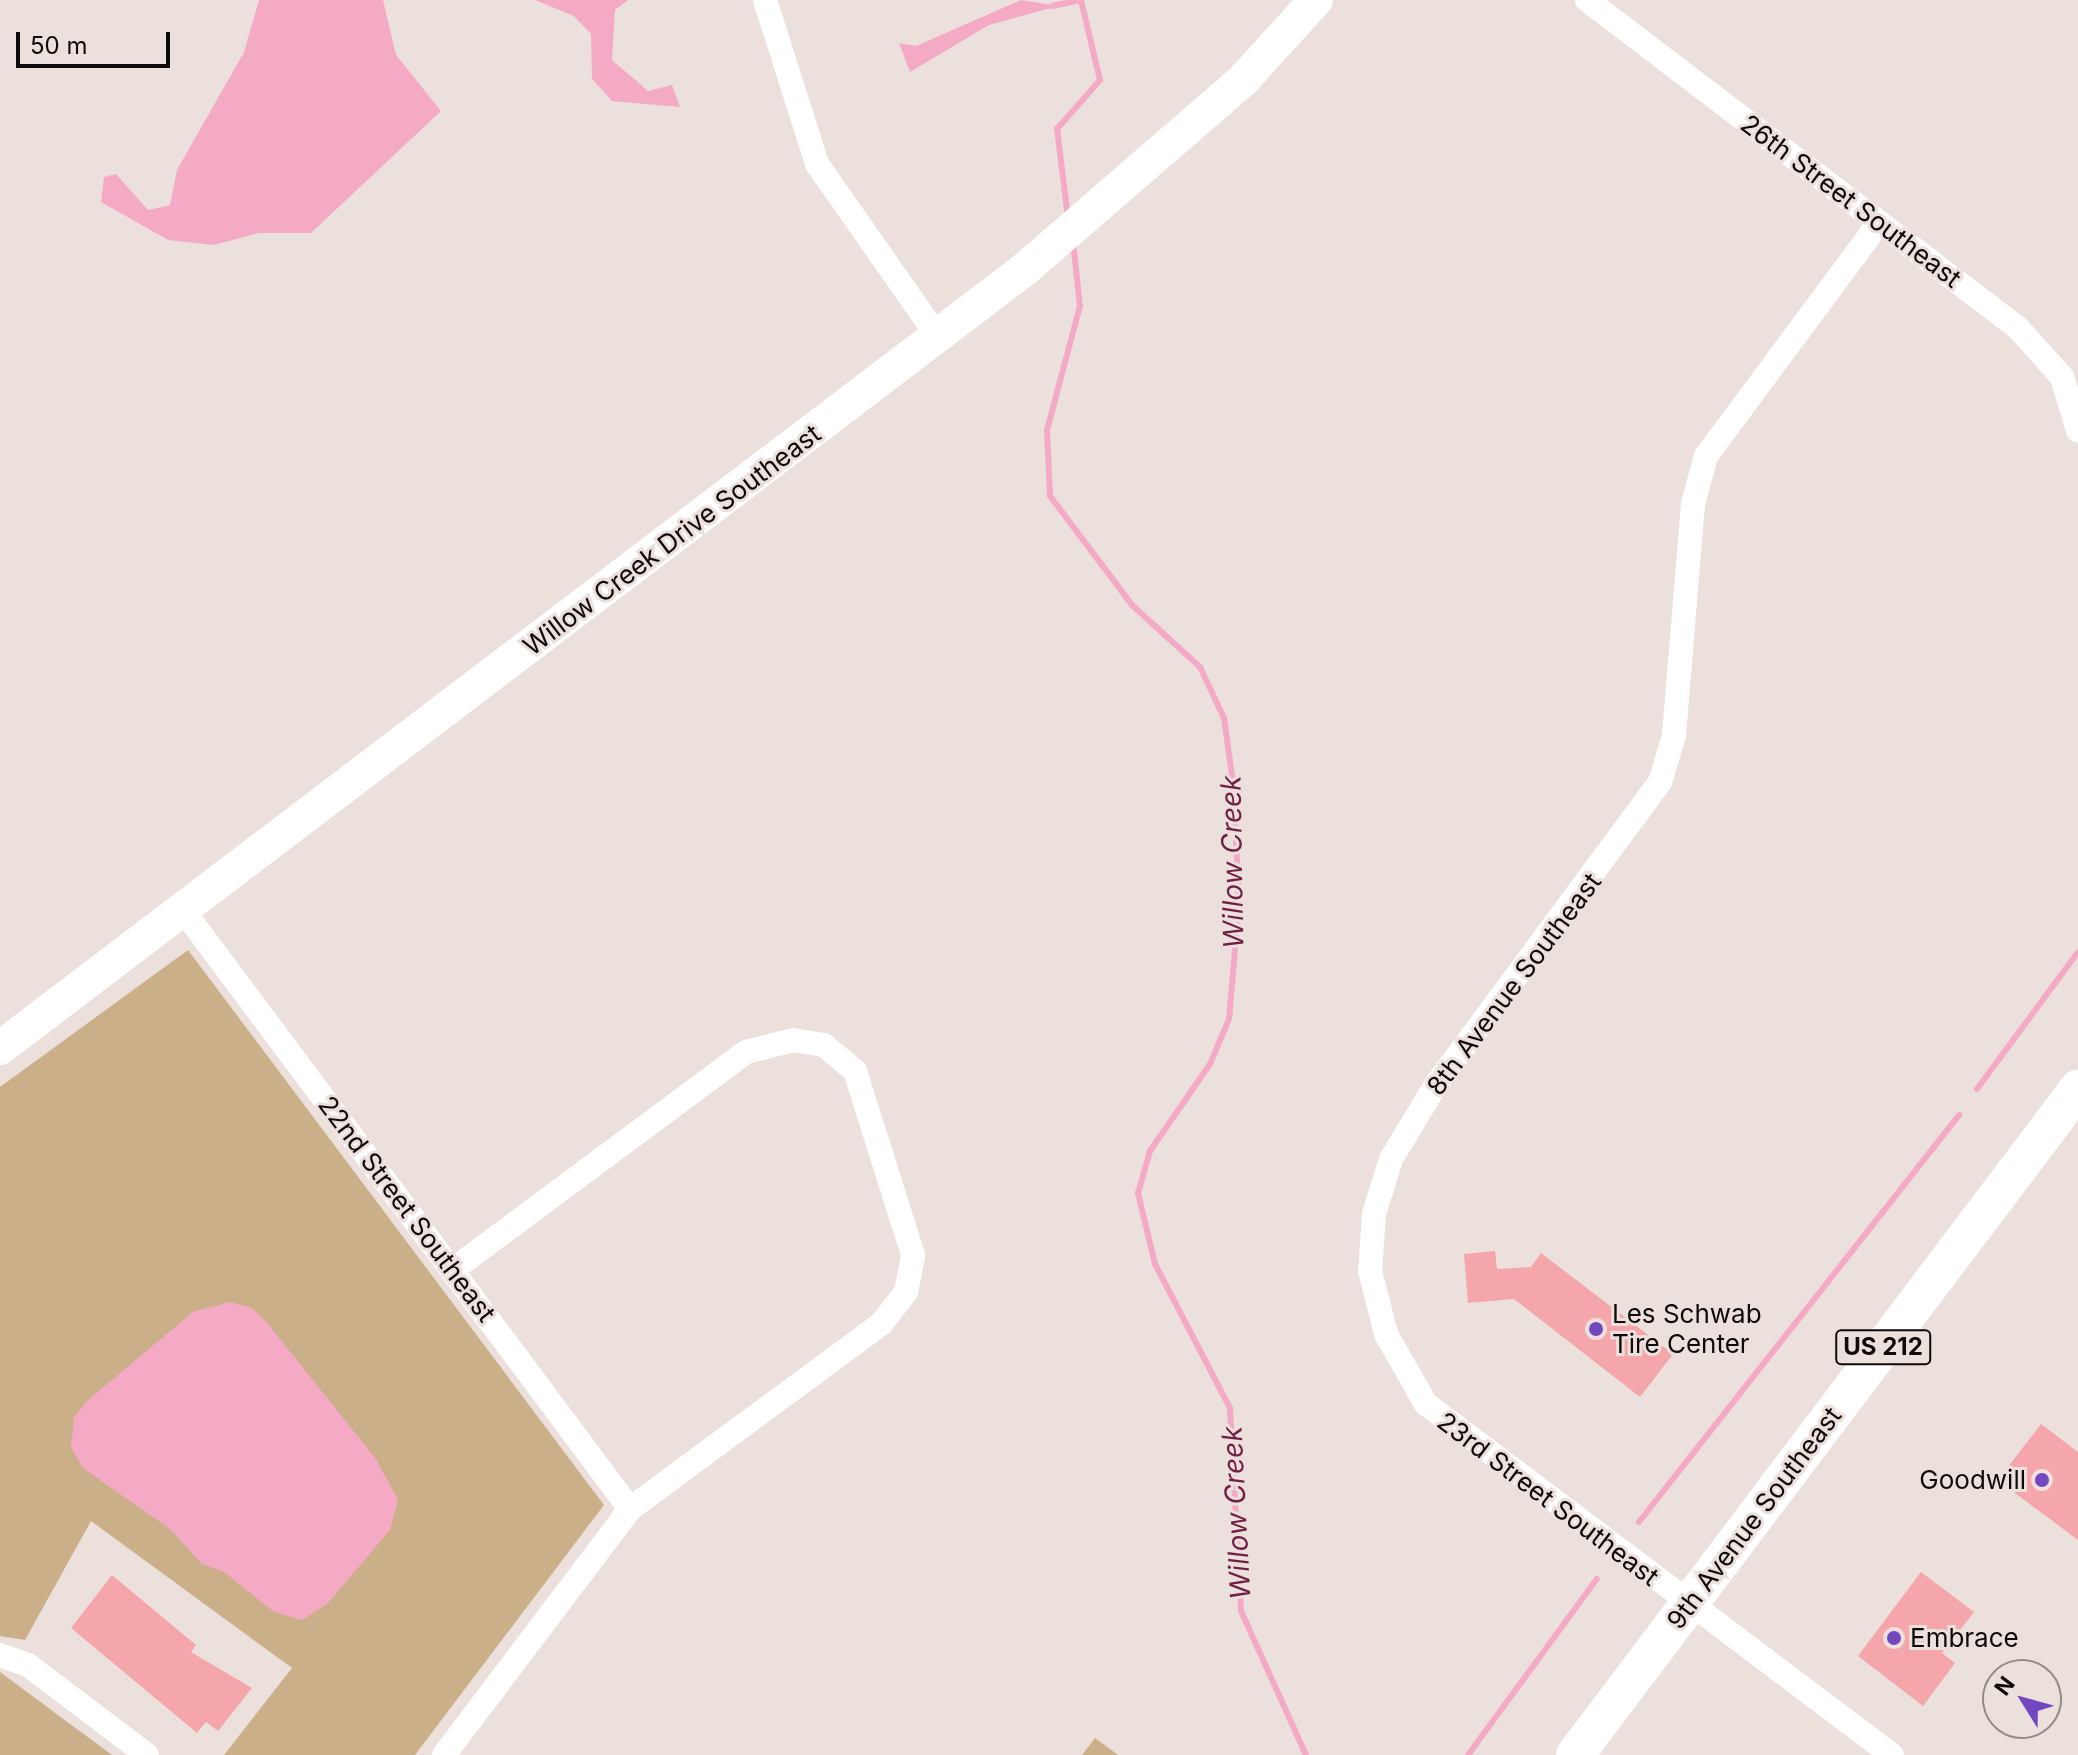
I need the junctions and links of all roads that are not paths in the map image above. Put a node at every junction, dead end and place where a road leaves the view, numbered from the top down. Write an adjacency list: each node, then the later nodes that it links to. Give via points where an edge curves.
1 (765, 0): 5 (street, via 817,164)
2 (1316, 0): 5 (main road, Willow Creek Drive Southeast, via 1244,79 1115,196)
3 (1587, 0): 4 (street, 26th Street Southeast)
4 (1879, 223): 6 (street, 26th Street Southeast, via 2045,352); 11 (street, 8th Avenue Southeast, via 1706,456 1693,504 1674,736 1660,782 1437,1083 1391,1159 1374,1214 1370,1271)
5 (938, 337): 7 (main road, Willow Creek Drive Southeast)
6 (2076, 418)
7 (183, 910): 8 (main road, Willow Creek Drive Southeast); 10 (street, 22nd Street Southeast)
8 (0, 1048)
9 (2078, 1089): 13 (main road, 9th Avenue Southeast / US 212)
10 (452, 1270): 12 (street, 22nd Street Southeast); 12 (street, via 746,1052 810,1040 848,1061 911,1239 906,1292 881,1324)
11 (1386, 1334): 13 (street, 23rd Street Southeast, via 1407,1379 1452,1428)
12 (630, 1509): 16 (street)
13 (1688, 1605): 17 (main road, 9th Avenue Southeast / US 212); 18 (street, 23rd Street Southeast)
14 (0, 1655): 15 (street, via 28,1665)
15 (147, 1755)
16 (444, 1755)
17 (1575, 1755)
18 (1892, 1755)

